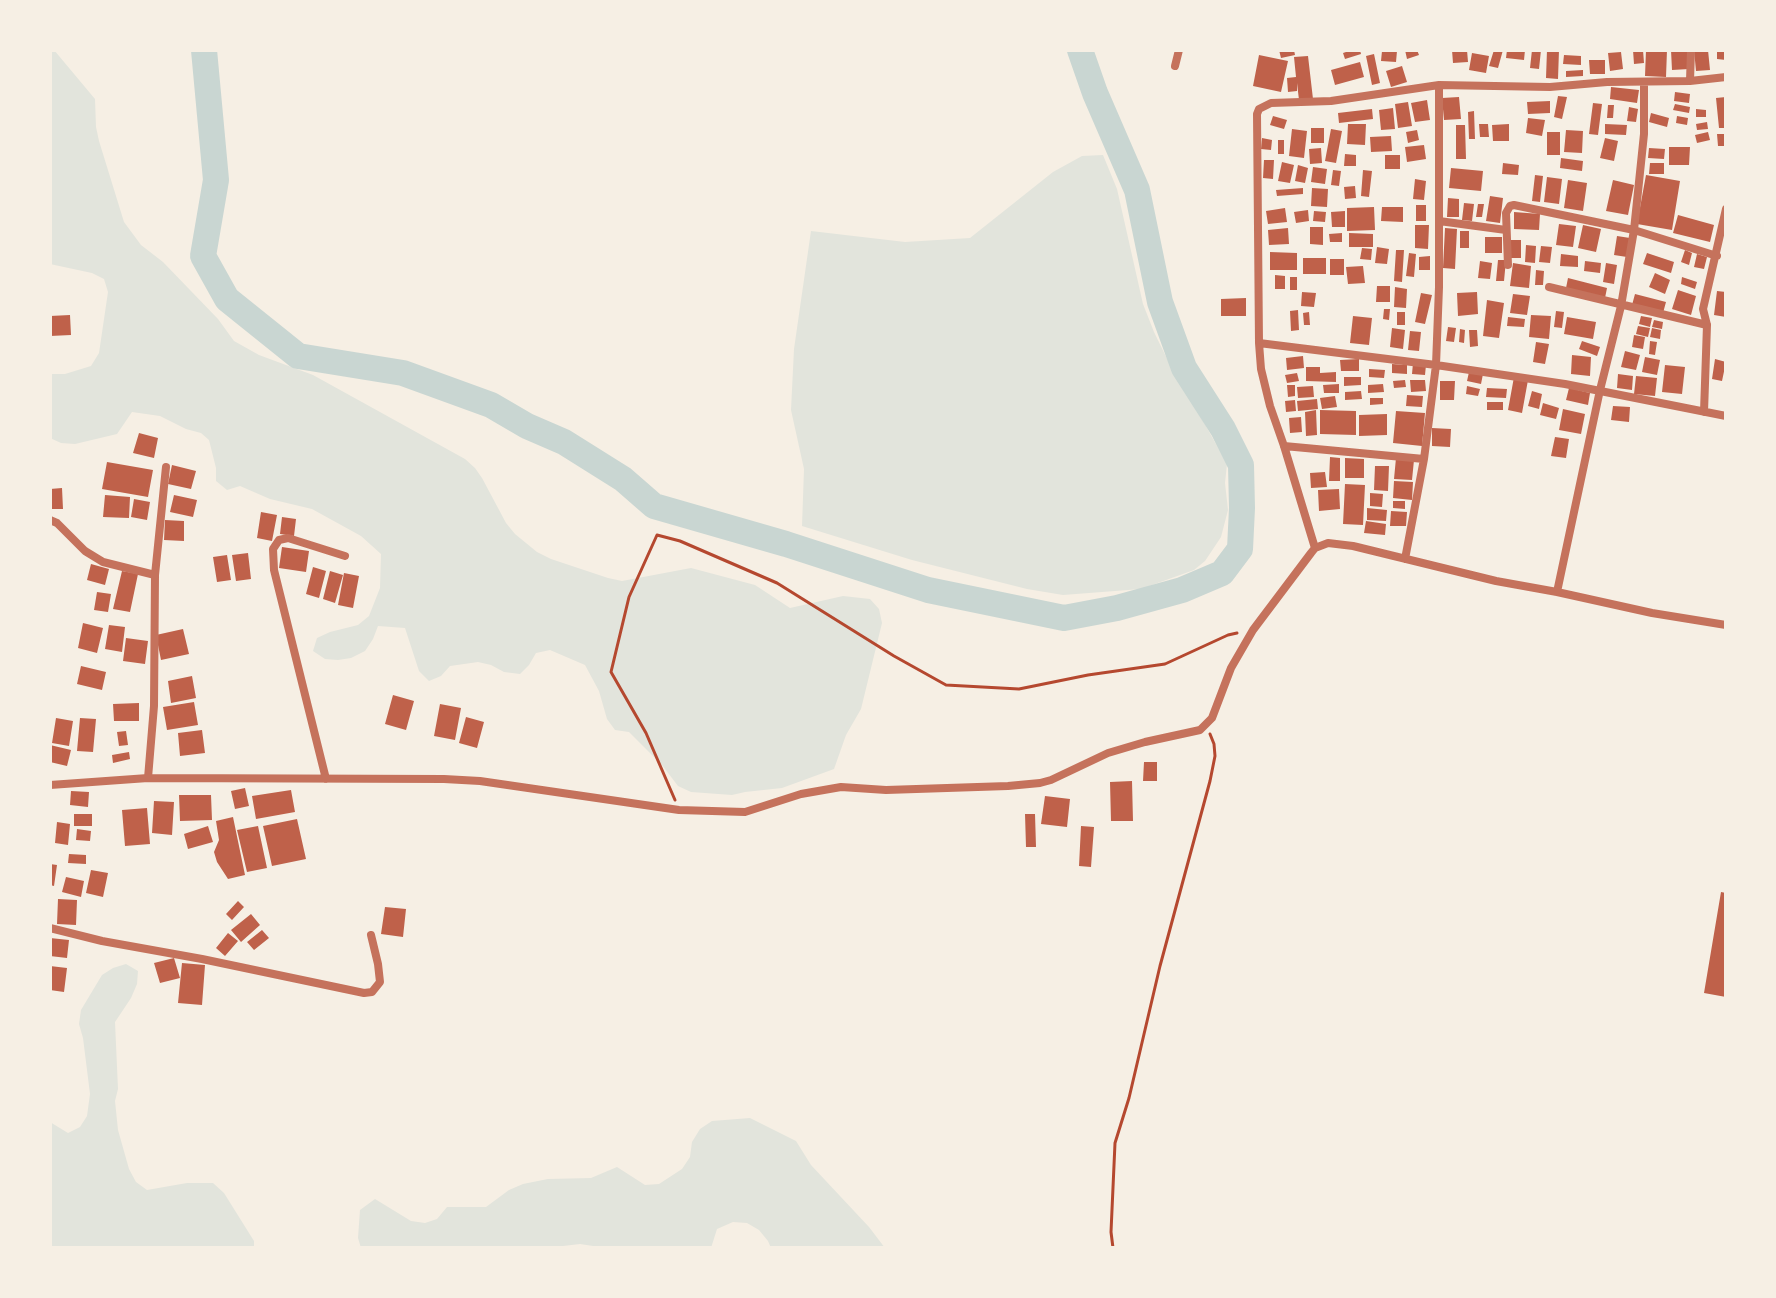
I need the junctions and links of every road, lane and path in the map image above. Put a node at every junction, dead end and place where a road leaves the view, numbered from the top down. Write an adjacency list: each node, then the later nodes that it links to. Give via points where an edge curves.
1 (1179, 50): 3 (street)
2 (1691, 50): 5 (street)
3 (1175, 66)
4 (1726, 77): 5 (street)
5 (1690, 81): 6 (street)
6 (1644, 82): 7 (street); 12 (street)
7 (1439, 85): 9 (street); 18 (street, via 1331,101 1271,103 1259,109)
8 (1726, 209): 10 (street)
9 (1439, 221): 11 (street); 19 (street)
10 (1724, 226): 13 (street)
11 (1506, 230): 12 (street, via 1506,213 1514,205); 14 (street)
12 (1634, 230): 13 (street); 16 (street)
13 (1717, 256): 17 (street, via 1703,309)
14 (1508, 265)
15 (1549, 287): 16 (street)
16 (1621, 306): 17 (street); 20 (street)
17 (1707, 325): 21 (street)
18 (1259, 343): 19 (street); 23 (street, via 1261,369)
19 (1436, 365): 20 (street); 24 (street)
20 (1600, 390): 21 (street); 31 (street)
21 (1704, 412): 22 (street)
22 (1726, 416)
23 (1284, 446): 24 (street); 27 (street)
24 (1424, 459): 29 (street)
25 (166, 467): 30 (street)
26 (50, 520): 30 (street, via 103,562)
27 (1315, 548): 29 (street, via 1335,543); 33 (street)
28 (345, 556): 36 (street, via 288,538 273,549)
29 (1405, 559): 31 (street)
30 (155, 575): 35 (street)
31 (1557, 592): 32 (street)
32 (1726, 625)
33 (1253, 630): 34 (street); 38 (path, via 1228,635 1165,664 1019,689 946,685 777,583 657,535 629,597 611,672 646,733)
34 (1206, 725): 38 (street, via 1108,753 1040,783 841,787 745,812); 41 (path, via 1215,756 1210,781 1115,1143)
35 (148, 778): 36 (street); 37 (street)
36 (326, 779): 38 (street, via 480,781)
37 (50, 785)
38 (679, 810)
39 (50, 928): 40 (street, via 364,993 380,982)
40 (371, 935)
41 (1113, 1248)

